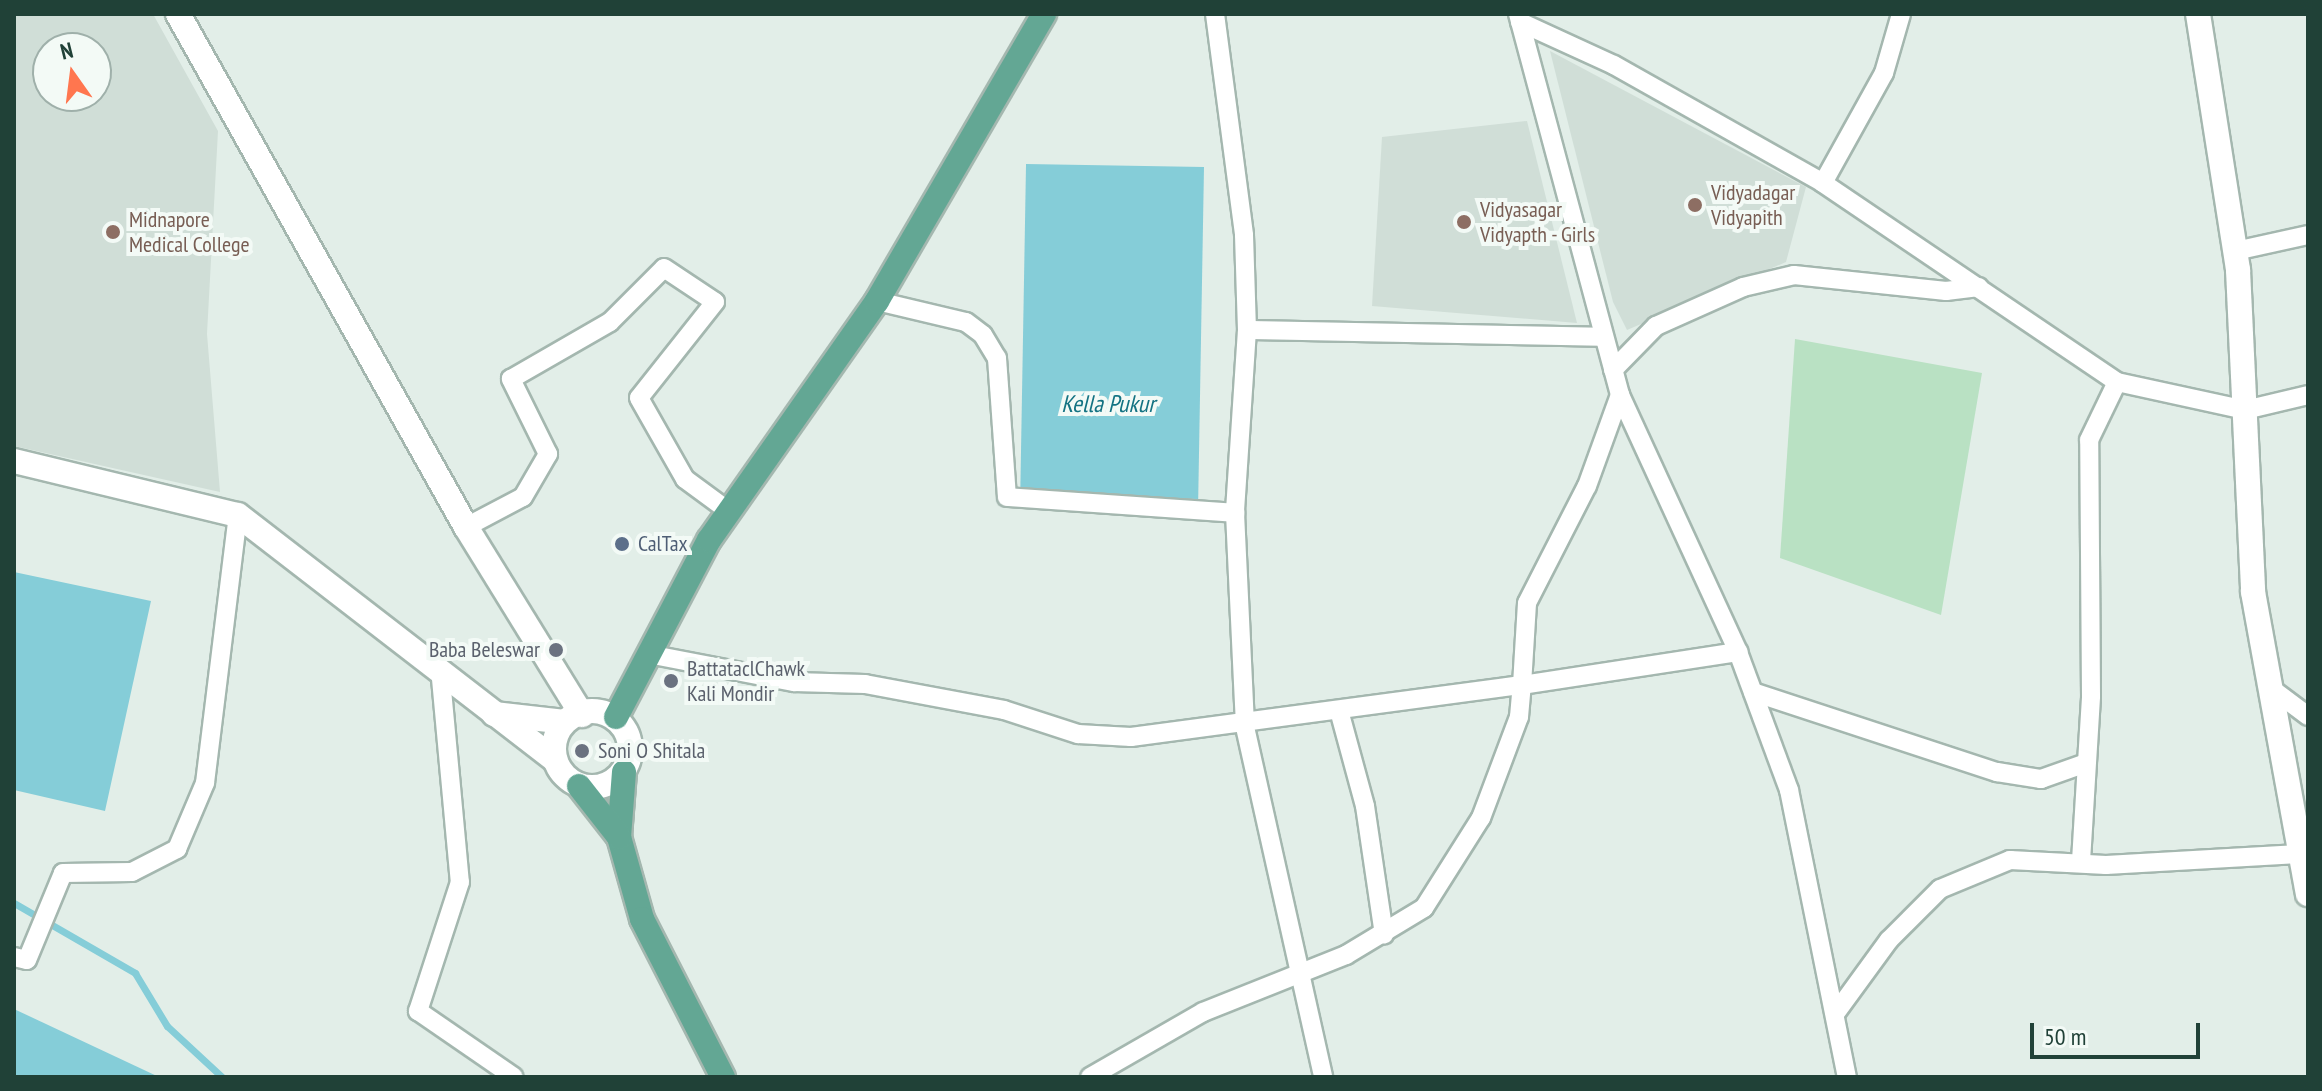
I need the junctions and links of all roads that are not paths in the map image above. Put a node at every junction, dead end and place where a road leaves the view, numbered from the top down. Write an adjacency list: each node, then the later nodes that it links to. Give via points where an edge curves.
1 (178, 14): 23 (street)
2 (1044, 14): 11 (main road)
3 (1215, 14): 12 (street, via 1244,235)
4 (1901, 14): 7 (street, via 1884,73)
5 (2198, 14): 9 (street)
6 (1519, 18): 7 (street, via 1614,65); 13 (street)
7 (1823, 183): 10 (street)
8 (2308, 235): 9 (street)
9 (2235, 251): 18 (street)
10 (1979, 287): 14 (street, via 1946,291 1794,275 1743,287 1656,326); 15 (street)
11 (877, 301): 20 (main road); 21 (street, via 966,322 983,335 997,358 1007,497)
12 (1247, 330): 13 (street); 21 (street)
13 (1604, 337): 14 (street)
14 (1613, 370): 16 (street)
15 (2117, 382): 18 (street); 37 (street, via 2089,440)
16 (1620, 395): 24 (street); 27 (street, via 1587,486 1527,603)
17 (2308, 395): 18 (street)
18 (2245, 410): 28 (street, via 2244,500)
19 (14, 461): 22 (street)
20 (727, 510): 23 (street, via 685,479 639,398 715,302 664,268 610,322 511,379 548,454 523,497); 25 (main road)
21 (1235, 513): 35 (street)
22 (238, 515): 26 (street); 45 (street, via 205,783 177,849 132,872 63,873 27,960)
23 (466, 527): 34 (street)
24 (1738, 652): 27 (street); 29 (street)
25 (648, 654): 33 (main road); 35 (street, via 794,682 865,684 1004,710 1078,734)
26 (440, 668): 30 (street); 48 (street, via 460,882 418,1011)
27 (1522, 685): 31 (street); 44 (street, via 1504,764 1455,866 1424,908)
28 (2268, 686): 32 (street); 41 (street)
29 (1753, 692): 37 (street, via 1997,772 2041,779); 47 (street, via 1789,790)
30 (491, 713): 34 (street); 36 (street)
31 (1340, 714): 35 (street); 44 (street, via 1365,806)
32 (2308, 716)
33 (616, 717): 34 (street); 38 (street, via 630,744)
34 (573, 719): 36 (street, via 554,740)
35 (1245, 727): 46 (street)
36 (555, 760): 39 (street)
37 (2086, 763): 42 (street)
38 (624, 772): 39 (street); 40 (main road)
39 (579, 786): 40 (main road)
40 (619, 837): 49 (main road, via 642,919)
41 (2299, 854): 42 (street); 43 (street)
42 (2081, 861): 47 (street, via 2010,860 1940,889 1889,940)
43 (2308, 894)
44 (1384, 935): 46 (street)
45 (14, 957)
46 (1297, 976): 50 (street, via 1203,1012); 51 (street)
47 (1835, 1014): 52 (street)
48 (514, 1077)
49 (723, 1077)
50 (1090, 1077)
51 (1323, 1077)
52 (1847, 1077)

